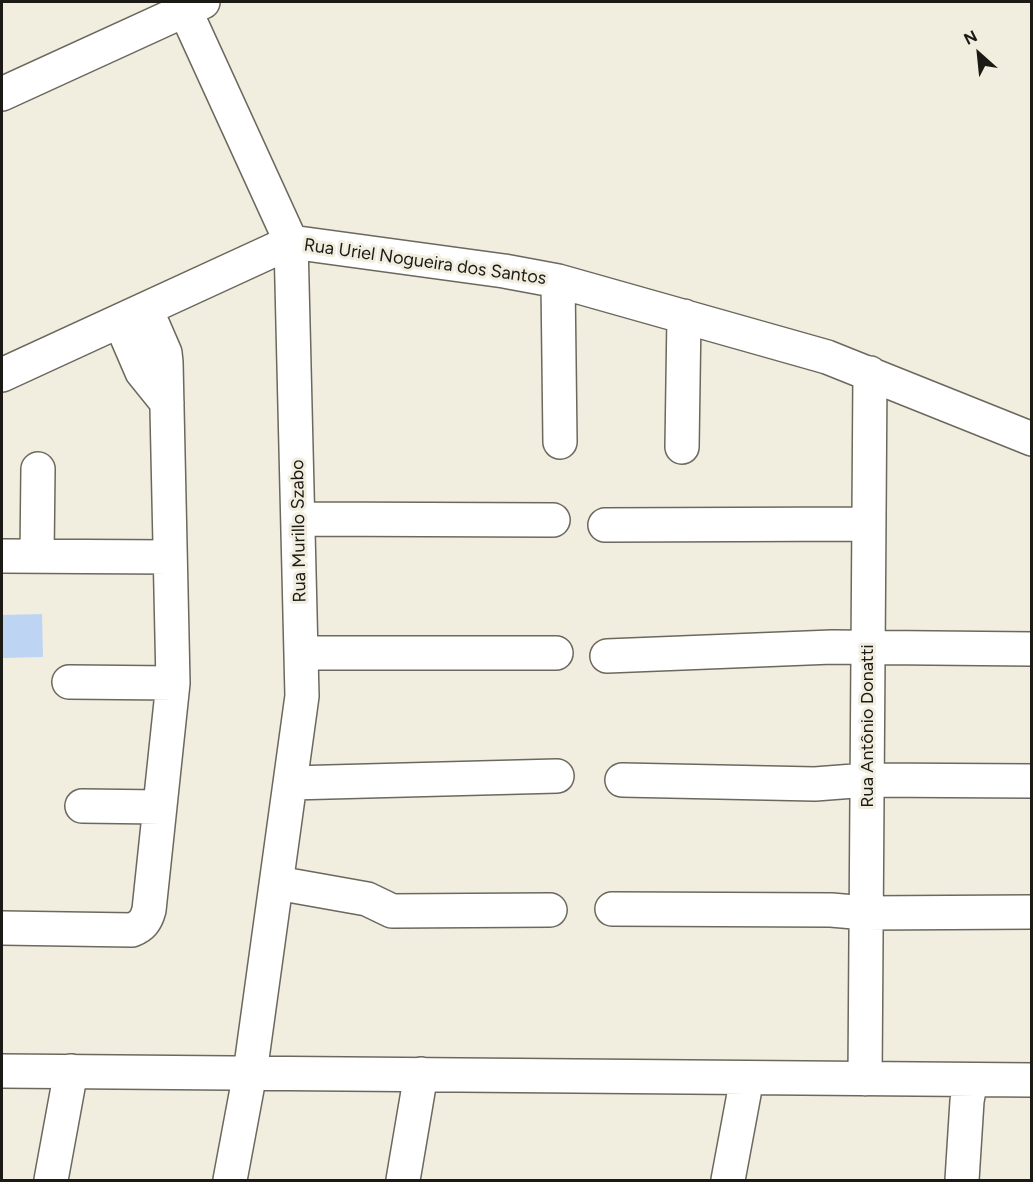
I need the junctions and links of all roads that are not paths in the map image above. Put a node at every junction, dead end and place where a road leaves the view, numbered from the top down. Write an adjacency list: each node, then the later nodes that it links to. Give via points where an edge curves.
1 (194, 6): 2 (street); 3 (street, Rua Murillo Szabo)
2 (2, 94)
3 (291, 242): 4 (street, Rua Uriel Nogueira dos Santos); 5 (street, Rua Uriel Nogueira dos Santos); 13 (street, Rua Murillo Szabo)
4 (558, 281): 6 (street, Rua Uriel Nogueira dos Santos); 10 (street)
5 (133, 315): 8 (street, Rua Uriel Nogueira dos Santos); 19 (street, via 165,353)
6 (684, 316): 7 (street, Rua Uriel Nogueira dos Santos); 11 (street)
7 (870, 373): 9 (street, Rua Uriel Nogueira dos Santos); 15 (street, Rua Antônio Donatti)
8 (2, 375)
9 (1032, 439)
10 (560, 442)
11 (682, 447)
12 (38, 469): 18 (street)
13 (298, 519): 14 (street); 22 (street, Rua Murillo Szabo)
14 (553, 520)
15 (869, 524): 16 (street); 20 (street, Rua Antônio Donatti)
16 (605, 525)
17 (2, 555): 18 (street)
18 (37, 556): 19 (street)
19 (170, 557): 26 (street)
20 (868, 647): 21 (street); 24 (street); 29 (street, Rua Antônio Donatti)
21 (1032, 649)
22 (302, 653): 23 (street); 31 (street, Rua Murillo Szabo, via 302,696)
23 (556, 653)
24 (607, 656)
25 (69, 682): 26 (street)
26 (173, 683): 33 (street)
27 (557, 776): 31 (street)
28 (622, 780): 29 (street, via 815,784)
29 (867, 780): 30 (street); 38 (street, Rua Antônio Donatti)
30 (1032, 781)
31 (291, 783): 34 (street, Rua Murillo Szabo)
32 (82, 806): 33 (street)
33 (160, 807): 39 (street, via 149,910 141,927 121,931)
34 (276, 883): 36 (street, via 367,899 392,911); 42 (street, Rua Murillo Szabo)
35 (612, 909): 38 (street)
36 (550, 910)
37 (1032, 912): 38 (street)
38 (866, 913): 45 (street, Rua Antônio Donatti)
39 (2, 928)
40 (2, 1071): 41 (street)
41 (71, 1071): 42 (street); 48 (street)
42 (250, 1073): 43 (street); 49 (street, Rua Murillo Szabo)
43 (421, 1074): 44 (street); 50 (street)
44 (747, 1078): 45 (street); 51 (street)
45 (865, 1079): 46 (street)
46 (971, 1080): 47 (street); 52 (street)
47 (1032, 1080)
48 (51, 1180)
49 (230, 1180)
50 (403, 1180)
51 (728, 1180)
52 (962, 1180)

